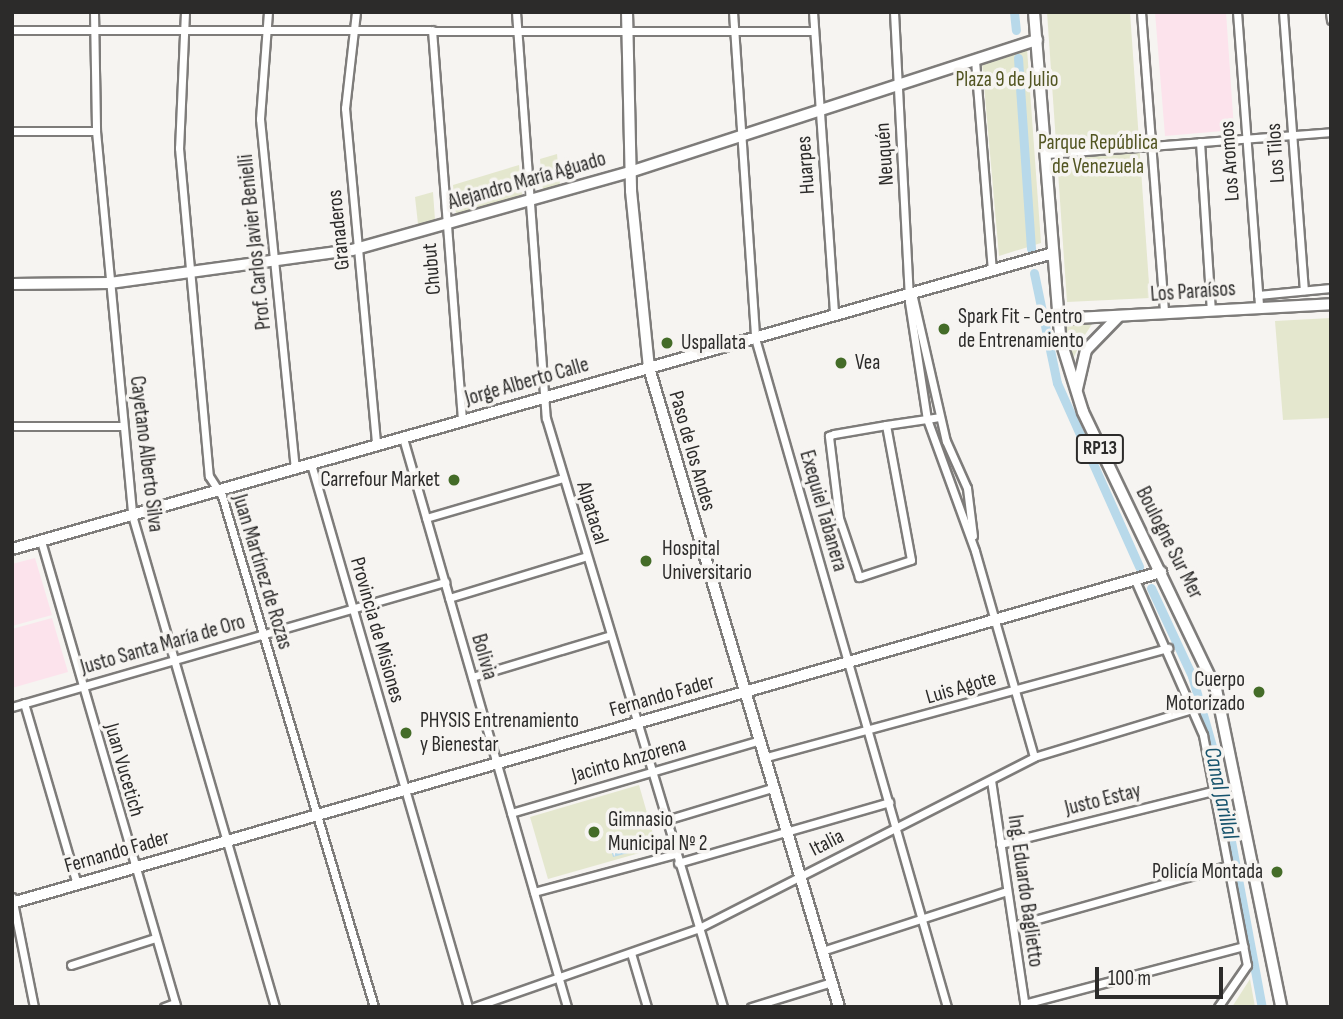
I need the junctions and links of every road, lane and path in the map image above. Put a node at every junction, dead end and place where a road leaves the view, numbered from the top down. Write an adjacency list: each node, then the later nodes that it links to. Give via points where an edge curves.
1 (94, 12): 17 (street, Cayetano Alberto Silva)
2 (185, 12): 18 (street, Juan Martínez de Rozas)
3 (268, 12): 19 (street, Prof. Carlos Javier Benielli)
4 (356, 12): 20 (street, Granaderos)
5 (516, 12): 22 (street, Alpatacal)
6 (627, 12): 23 (street, Paso de los Andes)
7 (733, 12): 24 (street, Exequiel Tabanera)
8 (813, 12): 25 (street, Huarpes)
9 (894, 12): 28 (street, Neuquén)
10 (1034, 12): 26 (main road, Boulogne Sur Mer / RP13)
11 (1141, 12): 37 (street)
12 (1237, 12): 35 (street, Los Aromos)
13 (1283, 12): 33 (street, Los Tilos)
14 (1330, 12): 15 (street)
15 (1331, 20)
16 (12, 30): 17 (street)
17 (94, 30): 18 (street); 31 (street, Cayetano Alberto Silva)
18 (184, 30): 19 (street); 46 (street, Juan Martínez de Rozas, via 179,148)
19 (266, 30): 20 (street); 44 (street, Prof. Carlos Javier Benielli, via 260,119)
20 (354, 30): 21 (street); 42 (street, Granaderos, via 345,108)
21 (432, 30): 22 (street); 41 (street, Chubut)
22 (517, 30): 23 (street); 40 (street, Alpatacal)
23 (627, 31): 24 (street); 39 (street, Paso de los Andes)
24 (734, 31): 25 (street); 34 (street, Exequiel Tabanera)
25 (814, 31): 29 (street, Huarpes)
26 (1037, 40): 27 (street, Alejandro María Aguado); 38 (main road, Boulogne Sur Mer / RP13)
27 (975, 60): 28 (street, Alejandro María Aguado); 45 (street)
28 (898, 85): 29 (street, Alejandro María Aguado); 51 (street, Neuquén)
29 (819, 111): 34 (street, Alejandro María Aguado); 57 (street, Huarpes)
30 (12, 131): 31 (street)
31 (96, 131): 47 (street, Cayetano Alberto Silva)
32 (1331, 132): 33 (street)
33 (1292, 135): 35 (street); 50 (street, Los Tilos)
34 (740, 136): 39 (street, Alejandro María Aguado); 60 (street, Exequiel Tabanera)
35 (1246, 138): 36 (street); 52 (street, Los Aromos)
36 (1200, 142): 37 (street); 55 (street)
37 (1153, 145): 38 (street); 56 (street)
38 (1046, 154): 43 (main road, Boulogne Sur Mer / RP13)
39 (630, 172): 40 (street, Alejandro María Aguado); 61 (street, Paso de los Andes)
40 (532, 199): 41 (street, Alejandro María Aguado); 64 (street, Alpatacal)
41 (445, 224): 42 (street, Alejandro María Aguado); 68 (street, Chubut)
42 (359, 248): 44 (street, Alejandro María Aguado); 73 (street, Granaderos)
43 (1053, 253): 45 (street, Jorge Alberto Calle); 59 (main road, Boulogne Sur Mer / RP13)
44 (275, 262): 46 (street, Alejandro María Aguado); 75 (street, Prof. Carlos Javier Benielli)
45 (992, 270): 51 (street, Jorge Alberto Calle)
46 (192, 273): 47 (street, Alejandro María Aguado); 77 (street, Juan Martínez de Rozas, via 209,476)
47 (110, 283): 48 (street, Alejandro María Aguado); 71 (street, Cayetano Alberto Silva)
48 (12, 284)
49 (1331, 288): 50 (street)
50 (1304, 290): 52 (street)
51 (912, 293): 57 (street, Jorge Alberto Calle); 62 (street); 63 (street)
52 (1258, 295): 54 (street, Los Aromos)
53 (1331, 304): 54 (street, Los Paraísos)
54 (1259, 308): 55 (street, Los Paraísos)
55 (1211, 311): 56 (street, Los Paraísos)
56 (1164, 313): 58 (street, Los Paraísos)
57 (834, 315): 60 (street, Jorge Alberto Calle)
58 (1118, 317): 59 (street, Los Paraísos); 65 (street, via 1086,351)
59 (1058, 319): 65 (main road, Boulogne Sur Mer / RP13)
60 (755, 338): 61 (street, Jorge Alberto Calle); 94 (street, Exequiel Tabanera)
61 (649, 368): 64 (street, Jorge Alberto Calle); 98 (street, Paso de los Andes)
62 (931, 378): 63 (street); 66 (street)
63 (920, 380): 67 (street)
64 (549, 396): 68 (street, Jorge Alberto Calle); 76 (street, Alpatacal, via 547,418)
65 (1076, 396): 84 (main road, Boulogne Sur Mer / RP13)
66 (939, 416): 67 (street); 82 (street, via 967,488)
67 (926, 419): 69 (street); 82 (street)
68 (462, 421): 72 (street, Jorge Alberto Calle)
69 (886, 425): 69 (street, via 834,434 828,441 839,518 859,577 911,560)
70 (12, 426): 71 (street)
71 (122, 426): 78 (street, Cayetano Alberto Silva)
72 (403, 438): 73 (street, Jorge Alberto Calle); 79 (street, Bolivia)
73 (376, 445): 74 (street, Jorge Alberto Calle)
74 (312, 464): 75 (street, Jorge Alberto Calle); 88 (street, Provincia de Misiones)
75 (295, 469): 77 (street, Jorge Alberto Calle)
76 (563, 478): 79 (street); 83 (street, Alpatacal)
77 (219, 490): 78 (street, Jorge Alberto Calle); 90 (street, Juan Martínez de Rozas)
78 (132, 515): 80 (street, Jorge Alberto Calle); 93 (street, Cayetano Alberto Silva)
79 (426, 518): 86 (street, Bolivia)
80 (41, 541): 81 (street, Jorge Alberto Calle); 96 (street, Juan Vucetich)
81 (12, 549)
82 (975, 551): 89 (street)
83 (587, 556): 87 (street); 91 (street, Alpatacal)
84 (1161, 572): 85 (street, Fernando Fader); 154 (main road, Boulogne Sur Mer / RP13, via 1223,713)
85 (1135, 580): 89 (street, Fernando Fader); 92 (street)
86 (445, 582): 87 (street, Bolivia); 88 (street, Justo Santa María de Oro)
87 (449, 598): 95 (street, Bolivia)
88 (352, 609): 90 (street, Justo Santa María de Oro); 111 (street, Provincia de Misiones)
89 (992, 621): 94 (street, Fernando Fader); 97 (street)
90 (263, 635): 93 (street, Justo Santa María de Oro); 115 (street, Juan Martínez de Rozas)
91 (611, 635): 95 (street); 102 (street, Alpatacal)
92 (1168, 648): 97 (street, Luis Agote); 101 (street)
93 (173, 660): 96 (street, Justo Santa María de Oro); 119 (street, Cayetano Alberto Silva)
94 (849, 662): 98 (street, Fernando Fader); 103 (street, Exequiel Tabanera)
95 (472, 677): 107 (street, Bolivia)
96 (82, 687): 99 (street, Justo Santa María de Oro); 123 (street, Juan Vucetich)
97 (1014, 692): 103 (street, Luis Agote); 105 (street)
98 (742, 693): 102 (street, Fernando Fader); 104 (street, Paso de los Andes)
99 (24, 703): 100 (street, Justo Santa María de Oro); 125 (street)
100 (12, 707)
101 (1195, 708): 105 (street, Italia); 112 (street)
102 (637, 723): 107 (street, Fernando Fader); 108 (street, Alpatacal)
103 (869, 732): 106 (street, Luis Agote); 113 (street, Exequiel Tabanera)
104 (757, 741): 106 (street, Paso de los Andes); 108 (street, Jacinto Anzorena)
105 (1034, 757): 109 (street, Italia)
106 (763, 758): 110 (street, Paso de los Andes)
107 (497, 762): 111 (street, Fernando Fader); 114 (street, Bolivia)
108 (652, 772): 114 (street, Jacinto Anzorena); 116 (street, Alpatacal)
109 (991, 780): 117 (street, Italia); 120 (street, Ing. Eduardo Baglietto)
110 (772, 788): 116 (street); 118 (street, Paso de los Andes)
111 (404, 789): 115 (street, Fernando Fader); 145 (street, Provincia de Misiones)
112 (1213, 791): 120 (street, Justo Estay); 122 (street)
113 (889, 802): 117 (street, Exequiel Tabanera); 118 (street)
114 (511, 813): 127 (street, Bolivia)
115 (317, 815): 119 (street, Fernando Fader); 144 (street, Juan Martínez de Rozas)
116 (666, 820): 121 (street, Alpatacal)
117 (897, 828): 124 (street, Italia); 129 (street, Exequiel Tabanera)
118 (786, 831): 121 (street); 124 (street, Paso de los Andes)
119 (225, 841): 123 (street, Fernando Fader); 143 (street, Cayetano Alberto Silva)
120 (1000, 844): 126 (street, Ing. Eduardo Baglietto)
121 (677, 859): 127 (street); 131 (street, Alpatacal)
122 (1227, 866): 130 (street); 133 (street)
123 (134, 868): 125 (street, Fernando Fader); 132 (street, Juan Vucetich)
124 (800, 876): 131 (street, Italia); 134 (street, Paso de los Andes)
125 (77, 884): 128 (street, Fernando Fader)
126 (1007, 891): 129 (street); 130 (street, Ing. Eduardo Baglietto)
127 (534, 892): 137 (street, Bolivia)
128 (13, 901): 141 (street)
129 (922, 918): 134 (street); 152 (street, Exequiel Tabanera)
130 (1013, 926): 140 (street, Ing. Eduardo Baglietto)
131 (697, 929): 135 (street, Italia); 149 (street, Alpatacal)
132 (155, 938): 136 (street); 139 (street, Juan Vucetich)
133 (1243, 946): 140 (street); 153 (street, via 1247,965)
134 (822, 951): 138 (street, Paso de los Andes)
135 (631, 953): 137 (street, Italia); 148 (street)
136 (71, 965)
137 (559, 979): 146 (street, Italia); 147 (street, Bolivia)
138 (832, 982): 150 (street); 151 (street, Paso de los Andes)
139 (176, 1005): 142 (street)
140 (1024, 1006)
141 (34, 1007)
142 (164, 1007)
143 (275, 1007)
144 (373, 1007)
145 (468, 1007)
146 (474, 1007)
147 (567, 1007)
148 (647, 1007)
149 (723, 1007)
150 (751, 1007)
151 (839, 1007)
152 (947, 1007)
153 (1218, 1007)
154 (1281, 1007)

